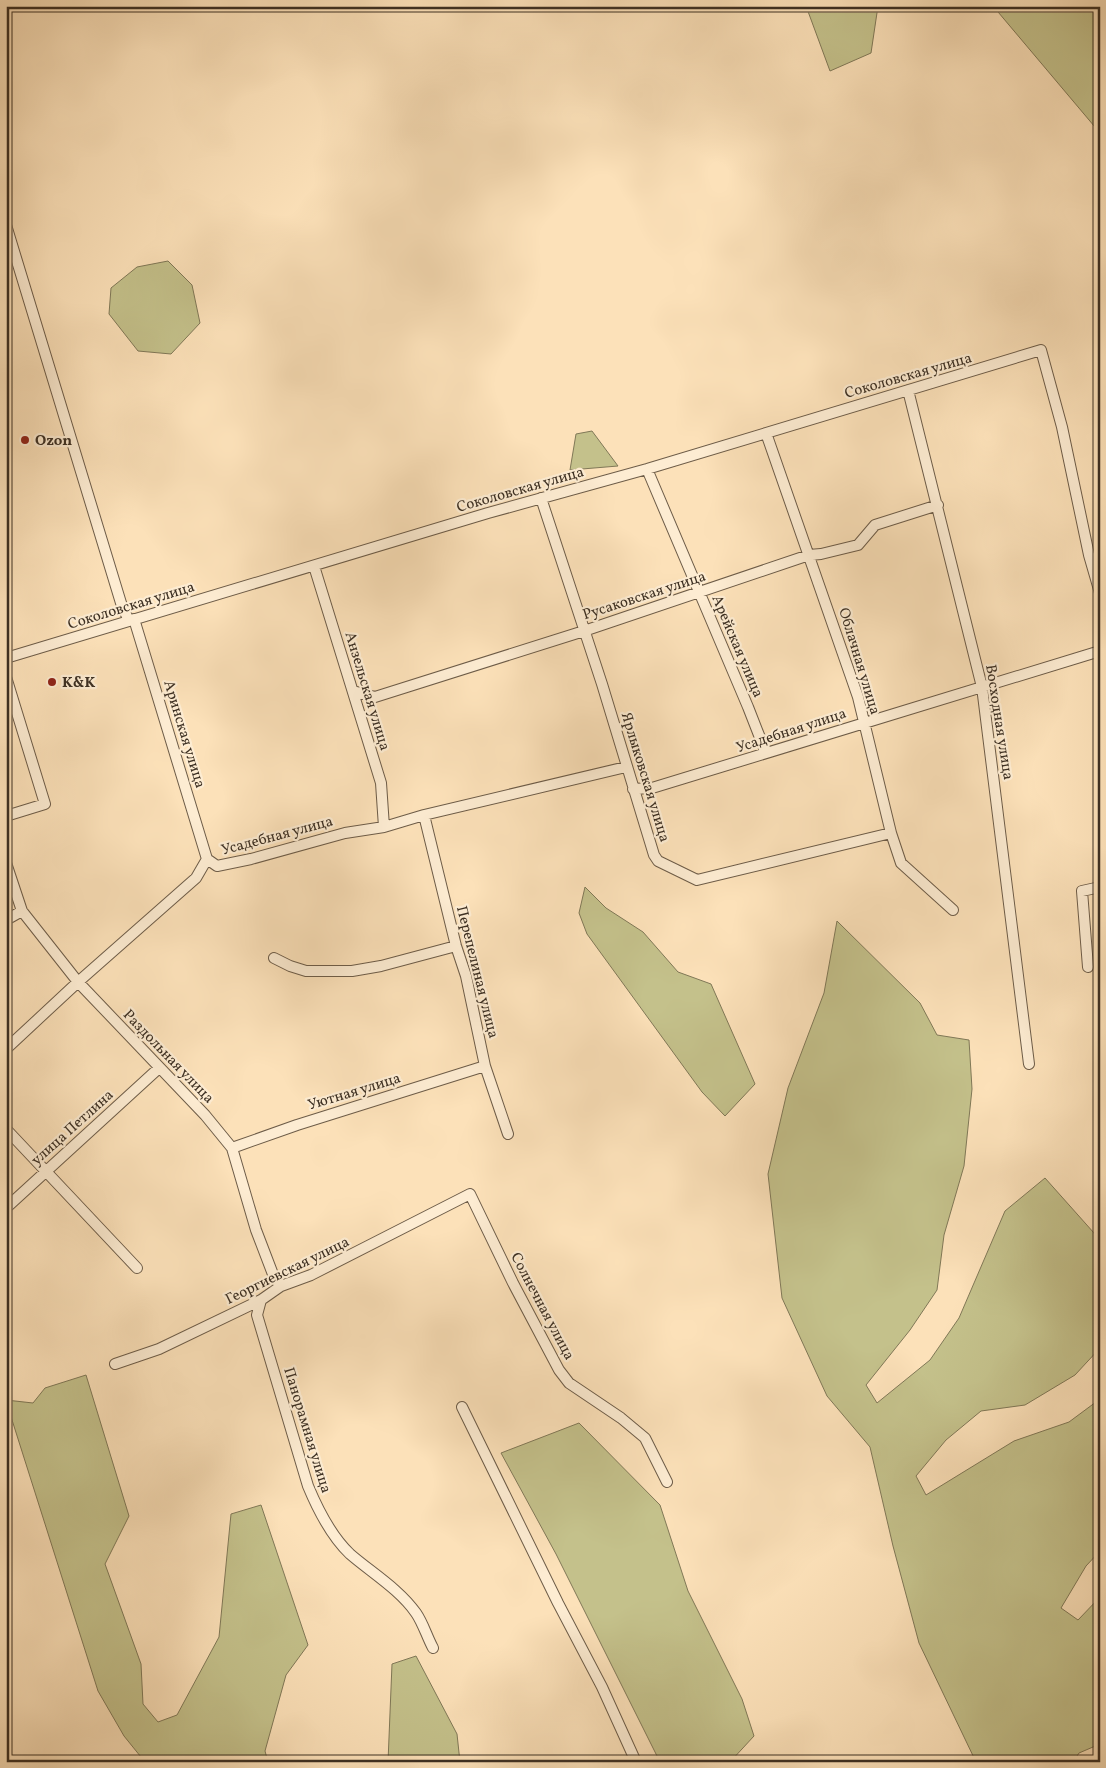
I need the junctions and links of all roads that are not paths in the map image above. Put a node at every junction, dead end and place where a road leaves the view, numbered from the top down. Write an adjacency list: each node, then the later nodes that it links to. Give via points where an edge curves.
1 (6, 225): 11 (street, Аринская улица, via 121,603)
2 (908, 390): 3 (street, Соколовская улица); 6 (street, Восходная улица); 10 (street, Соколовская улица, via 1041,350)
3 (766, 433): 4 (street, Соколовская улица); 7 (street, Облачная улица)
4 (647, 469): 5 (street, Соколовская улица); 9 (street, Арейская улица)
5 (541, 498): 8 (street, Соколовская улица); 12 (street, Ярлыковская улица)
6 (938, 505): 7 (street, Русаковская улица, via 875,525 858,545); 16 (street, Восходная улица)
7 (809, 555): 9 (street, Русаковская улица); 18 (street, Облачная улица, via 858,697)
8 (314, 566): 11 (street, Соколовская улица); 17 (street, Анзельская улица)
9 (699, 593): 12 (street, Русаковская улица); 19 (street, Арейская улица)
10 (1100, 593)
11 (131, 620): 14 (street, Соколовская улица); 26 (street, Аринская улица)
12 (584, 631): 17 (street, Русаковская улица, via 375,697); 20 (street, Ярлыковская улица)
13 (1100, 651): 16 (street, Усадебная улица)
14 (6, 658)
15 (6, 677): 23 (street, via 45,804)
16 (982, 686): 18 (street, Усадебная улица); 37 (street, Восходная улица)
17 (352, 690): 24 (street, Анзельская улица, via 381,783)
18 (863, 722): 19 (street, Усадебная улица); 25 (street, Облачная улица)
19 (766, 753): 21 (street, Усадебная улица, via 652,788)
20 (626, 767): 21 (street, Ярлыковская улица); 22 (street, Усадебная улица)
21 (633, 789): 25 (street, Ярлыковская улица, via 658,862 696,880)
22 (424, 815): 24 (street, Усадебная улица); 32 (street, Перепелиная улица)
23 (6, 816)
24 (384, 827): 26 (street, Усадебная улица, via 345,832 217,866)
25 (891, 833): 29 (street, Облачная улица, via 901,863)
26 (206, 859): 35 (street, Усадебная улица, via 196,878)
27 (6, 863): 30 (street, Раздольная улица)
28 (1100, 887): 34 (street, via 1082,891)
29 (953, 910)
30 (22, 911): 31 (street); 35 (street, Раздольная улица)
31 (6, 920)
32 (456, 946): 33 (street, via 352,971 306,971); 38 (street, Перепелиная улица, via 466,976)
33 (274, 958)
34 (1088, 967)
35 (78, 982): 36 (street, Усадебная улица); 39 (street, Раздольная улица)
36 (6, 1049)
37 (1029, 1064)
38 (485, 1066): 41 (street, Перепелиная улица); 42 (street, Уютная улица)
39 (159, 1068): 42 (street, Раздольная улица); 43 (street, улица Петлина)
40 (6, 1129): 43 (street)
41 (508, 1134)
42 (232, 1148): 47 (street, Раздольная улица, via 256,1230 274,1277)
43 (46, 1172): 45 (street, улица Петлина); 46 (street)
44 (470, 1194): 47 (street, Георгиевская улица); 51 (street, Солнечная улица, via 559,1370 569,1383 645,1438)
45 (6, 1208)
46 (137, 1268)
47 (282, 1286): 48 (street, Георгиевская улица)
48 (261, 1300): 49 (street, Георгиевская улица, via 159,1349); 52 (street, Панорамная улица, via 257,1314 317,1508 349,1553 388,1584 416,1613)
49 (115, 1364)
50 (462, 1407): 53 (street, via 602,1686)
51 (667, 1482)
52 (433, 1648)
53 (636, 1762)

